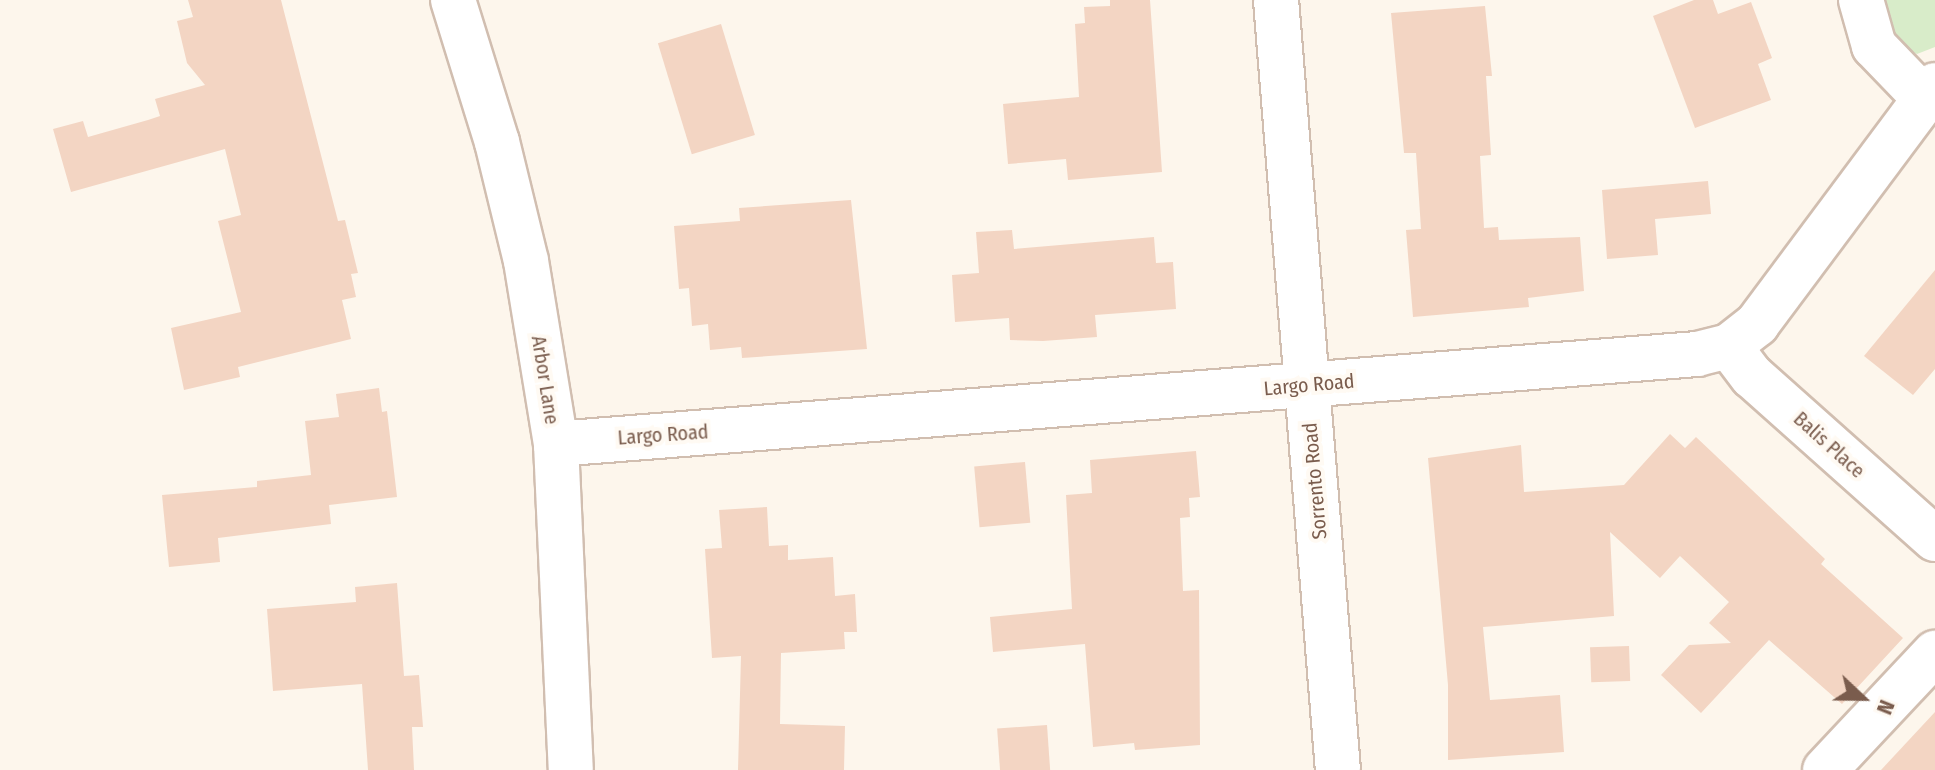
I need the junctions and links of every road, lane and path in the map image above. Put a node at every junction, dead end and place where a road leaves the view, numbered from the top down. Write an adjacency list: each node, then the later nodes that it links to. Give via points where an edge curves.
1 (453, 0): 7 (street, Arbor Lane, via 497,142 526,261)
2 (1276, 0): 6 (street, Sorrento Road)
3 (1861, 0): 4 (street, via 1874,46)
4 (1930, 92): 5 (street, Largo Road, via 1757,324)
5 (1729, 346): 6 (street, Largo Road, via 1697,354); 8 (street, Balis Place, via 1752,376)
6 (1307, 385): 7 (street, Largo Road); 11 (street, Sorrento Road)
7 (556, 444): 10 (street, Arbor Lane)
8 (1935, 539)
9 (1935, 653): 12 (street)
10 (571, 770)
11 (1338, 770)
12 (1825, 770)

